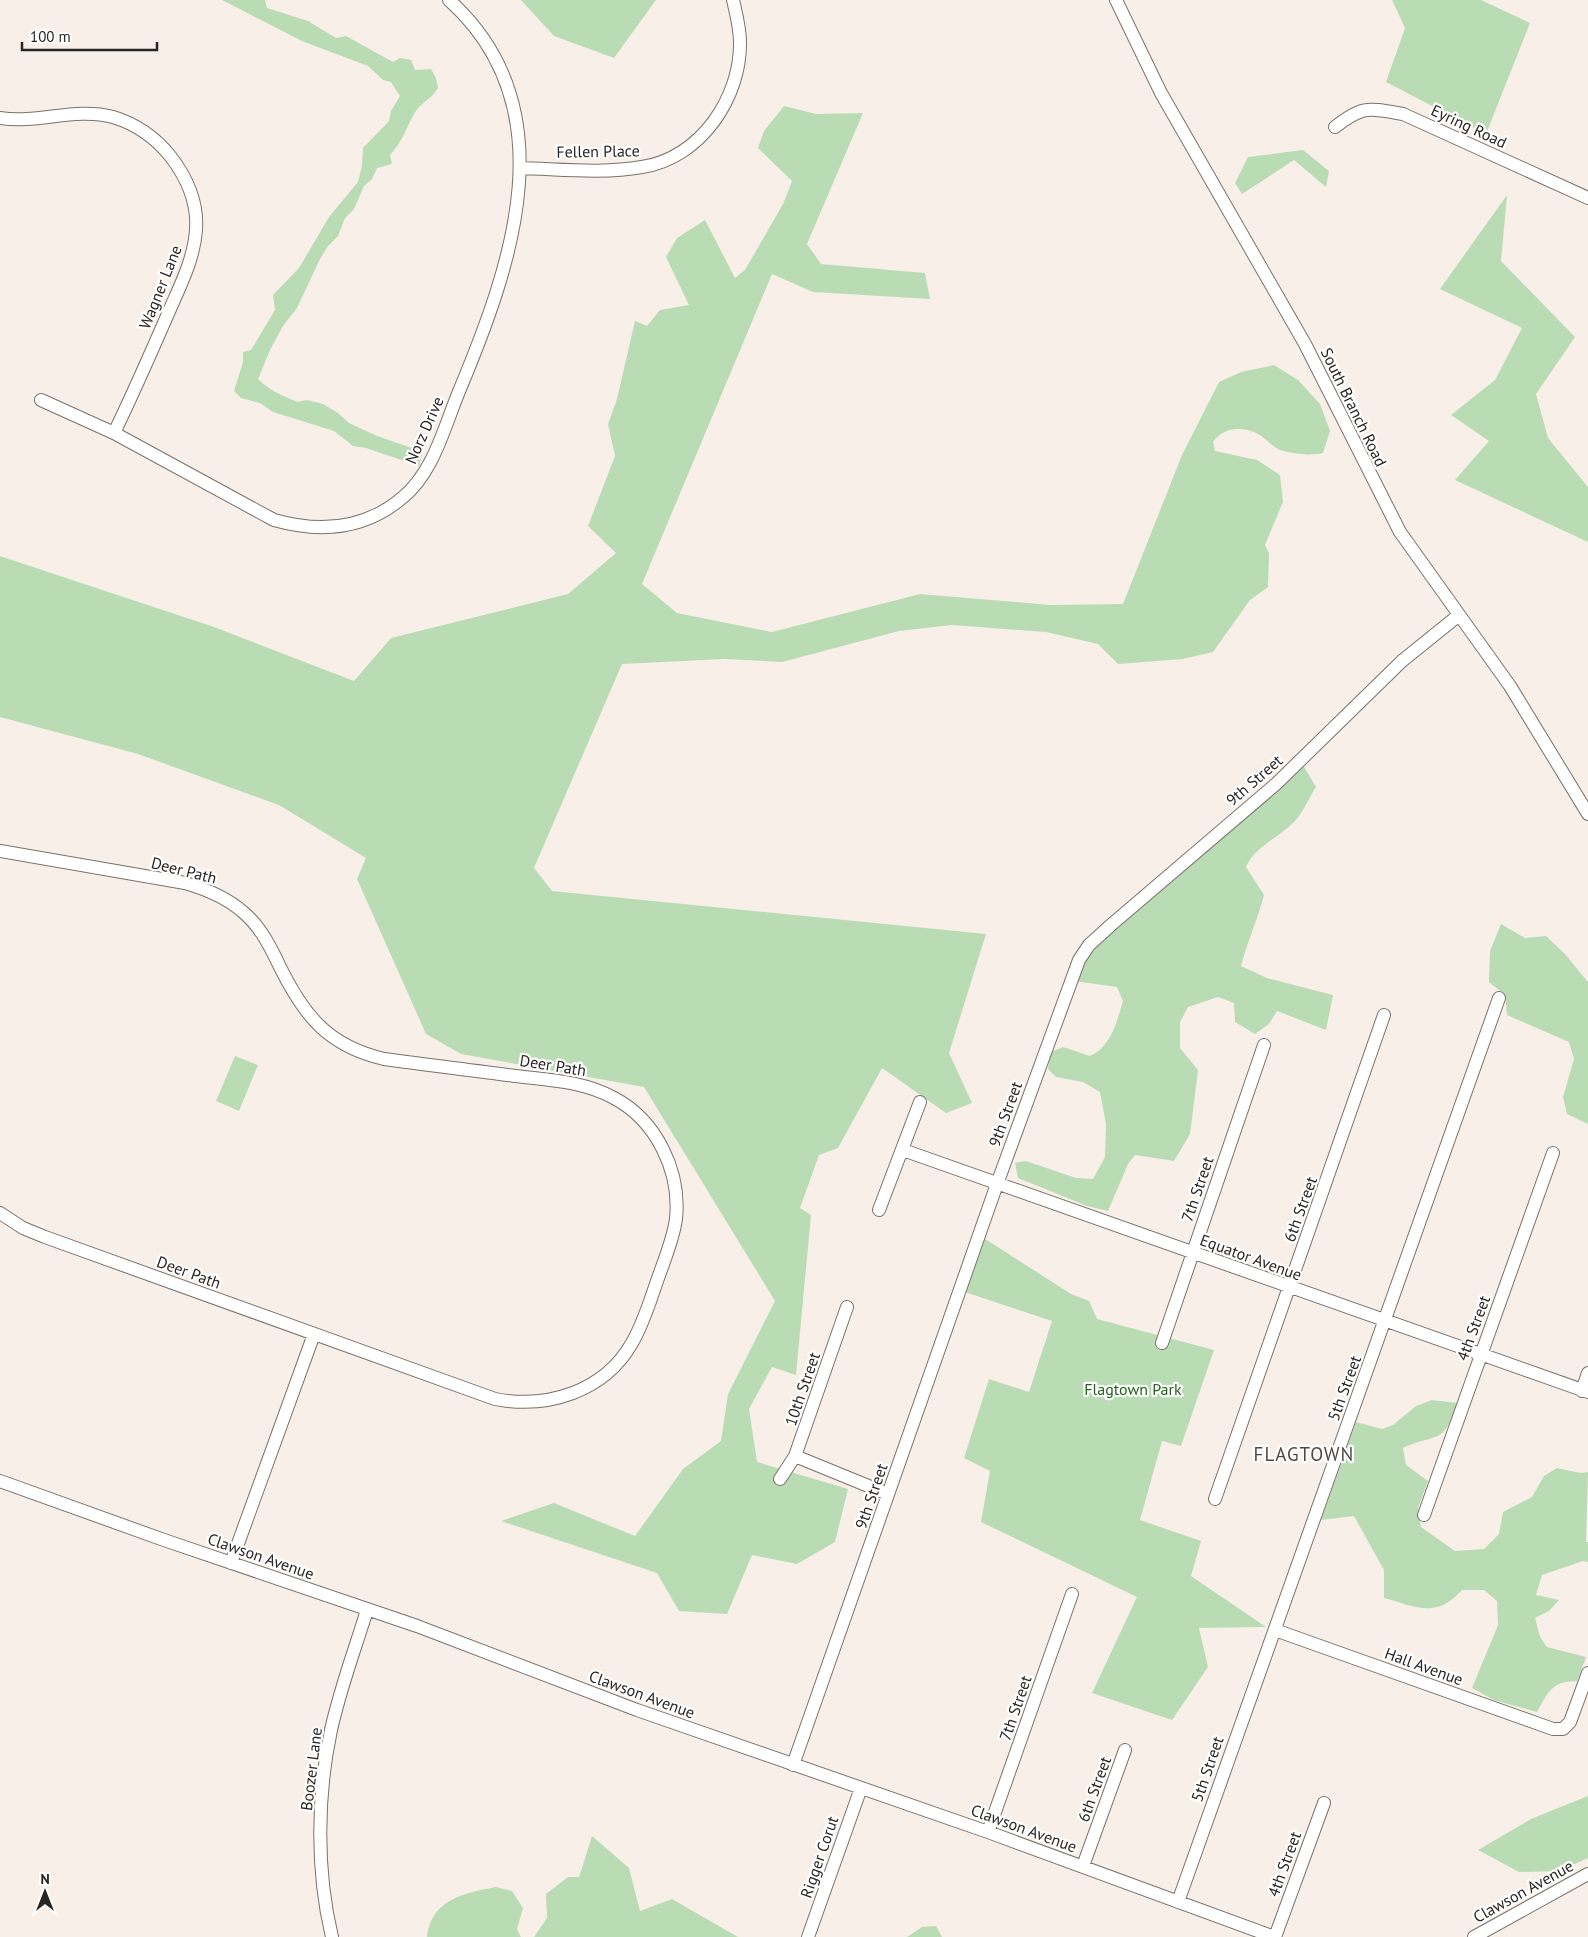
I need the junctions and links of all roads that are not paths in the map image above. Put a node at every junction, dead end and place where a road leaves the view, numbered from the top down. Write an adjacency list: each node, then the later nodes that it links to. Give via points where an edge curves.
1 (448, 0): 6 (street, Norz Drive, via 483,38 498,64 517,126)
2 (733, 0): 6 (street, Fellen Place, via 740,41 738,69 722,109 698,139 666,160 645,167)
3 (1116, 0): 10 (street, South Branch Road, via 1161,93 1305,344 1386,509)
4 (0, 118): 9 (street, Wagner Lane, via 38,119 85,113 124,121 163,146 180,169 191,192 196,215 194,248)
5 (1335, 127): 7 (street, Eyring Road, via 1356,111 1402,114)
6 (520, 168): 9 (street, Norz Drive, via 515,223 495,300 440,441 425,471 414,486 388,509 364,521 320,529 274,520)
7 (1588, 198)
8 (41, 400): 9 (street, Norz Drive)
9 (114, 433)
10 (1459, 615): 11 (street, South Branch Road, via 1510,686); 19 (street, 9th Street, via 1421,643 1276,784 1089,945 1078,960)
11 (1588, 814)
12 (0, 852): 26 (street, Deer Path, via 205,889 224,898 254,923 272,949 303,1009 336,1041 384,1059 582,1085 627,1106 662,1146 673,1176 677,1204 668,1249 631,1345 609,1371 581,1390 531,1403 495,1399)
13 (1499, 998): 25 (street, 5th Street)
14 (1384, 1015): 23 (street, 6th Street, via 1310,1233)
15 (1264, 1045): 22 (street, 7th Street)
16 (920, 1102): 17 (street)
17 (903, 1150): 19 (street, Equator Avenue); 20 (street)
18 (1553, 1153): 28 (street, 4th Street)
19 (997, 1184): 22 (street, Equator Avenue); 34 (street, 9th Street)
20 (879, 1210)
21 (0, 1213): 26 (street, Deer Path, via 45,1237)
22 (1192, 1253): 23 (street, Equator Avenue); 27 (street, 7th Street)
23 (1288, 1288): 25 (street, Equator Avenue); 35 (street, 6th Street)
24 (847, 1306): 31 (street, 10th Street)
25 (1385, 1322): 28 (street, Equator Avenue); 40 (street, 5th Street)
26 (314, 1334): 37 (street)
27 (1162, 1343)
28 (1480, 1355): 30 (street, Equator Avenue); 36 (street, 4th Street)
29 (1588, 1373): 30 (street)
30 (1585, 1392)
31 (795, 1456): 32 (street, 10th Street); 34 (street)
32 (780, 1479)
33 (0, 1481): 37 (street, Clawson Avenue)
34 (888, 1494): 43 (street, 9th Street)
35 (1215, 1499)
36 (1424, 1515)
37 (231, 1563): 39 (street, Clawson Avenue)
38 (1072, 1594): 46 (street, 7th Street)
39 (367, 1610): 43 (street, Clawson Avenue); 50 (street, Boozer Lane, via 337,1707 321,1799 322,1881)
40 (1276, 1630): 41 (street, Hall Avenue, via 1553,1729 1563,1729 1570,1722); 49 (street, 5th Street)
41 (1588, 1673)
42 (1125, 1750): 47 (street, 6th Street)
43 (792, 1764): 44 (street, Clawson Avenue)
44 (861, 1788): 46 (street, Clawson Avenue); 51 (street, Rigger Corut)
45 (1324, 1802): 52 (street, 4th Street)
46 (988, 1832): 47 (street, Clawson Avenue)
47 (1083, 1866): 49 (street, Clawson Avenue)
48 (1588, 1874): 53 (street, Clawson Avenue)
49 (1178, 1902): 52 (street, Clawson Avenue)
50 (332, 1937)
51 (808, 1937)
52 (1275, 1937)
53 (1474, 1937)

